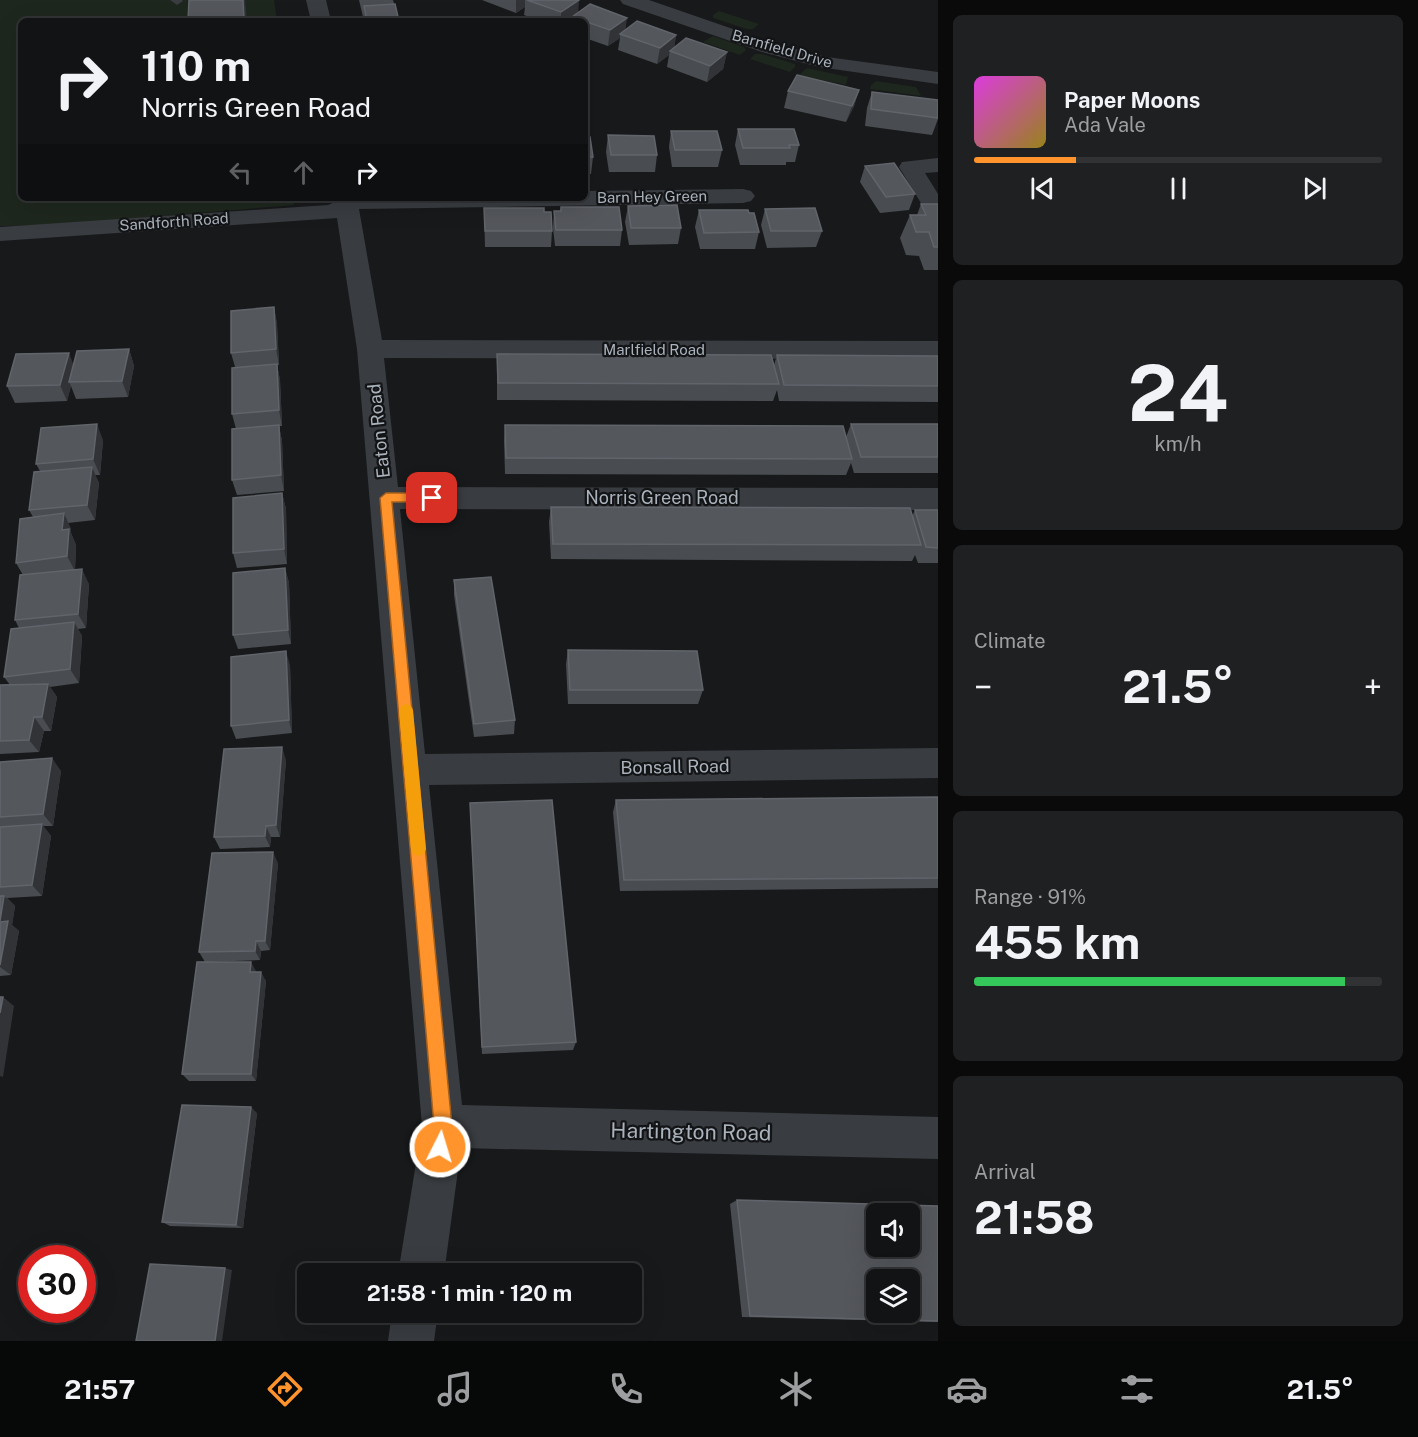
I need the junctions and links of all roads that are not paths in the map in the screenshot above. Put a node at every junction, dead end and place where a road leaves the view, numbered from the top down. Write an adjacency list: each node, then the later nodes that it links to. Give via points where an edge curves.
1 (315, 0): 3 (street)
2 (630, 0): 4 (street, Barnfield Drive, via 769,48 826,63)
3 (320, 18)
4 (938, 78)
5 (938, 165): 9 (street, via 910,167)
6 (743, 196): 7 (street, Barn Hey Green)
7 (588, 198)
8 (346, 202): 10 (street, Sandforth Road, via 332,212); 11 (street, Eaton Road)
9 (932, 203)
10 (0, 234)
11 (370, 349): 12 (street, Marlfield Road); 13 (street, Eaton Road)
12 (938, 350)
13 (386, 498): 14 (street, Norris Green Road); 16 (street, Eaton Road)
14 (938, 499)
15 (938, 764): 16 (street, Bonsall Road)
16 (411, 770): 17 (street, Eaton Road)
17 (443, 1126): 18 (street, Hartington Road); 19 (street, Eaton Road)
18 (938, 1138)
19 (423, 1263)
20 (413, 1323): 21 (street)
21 (411, 1341)

